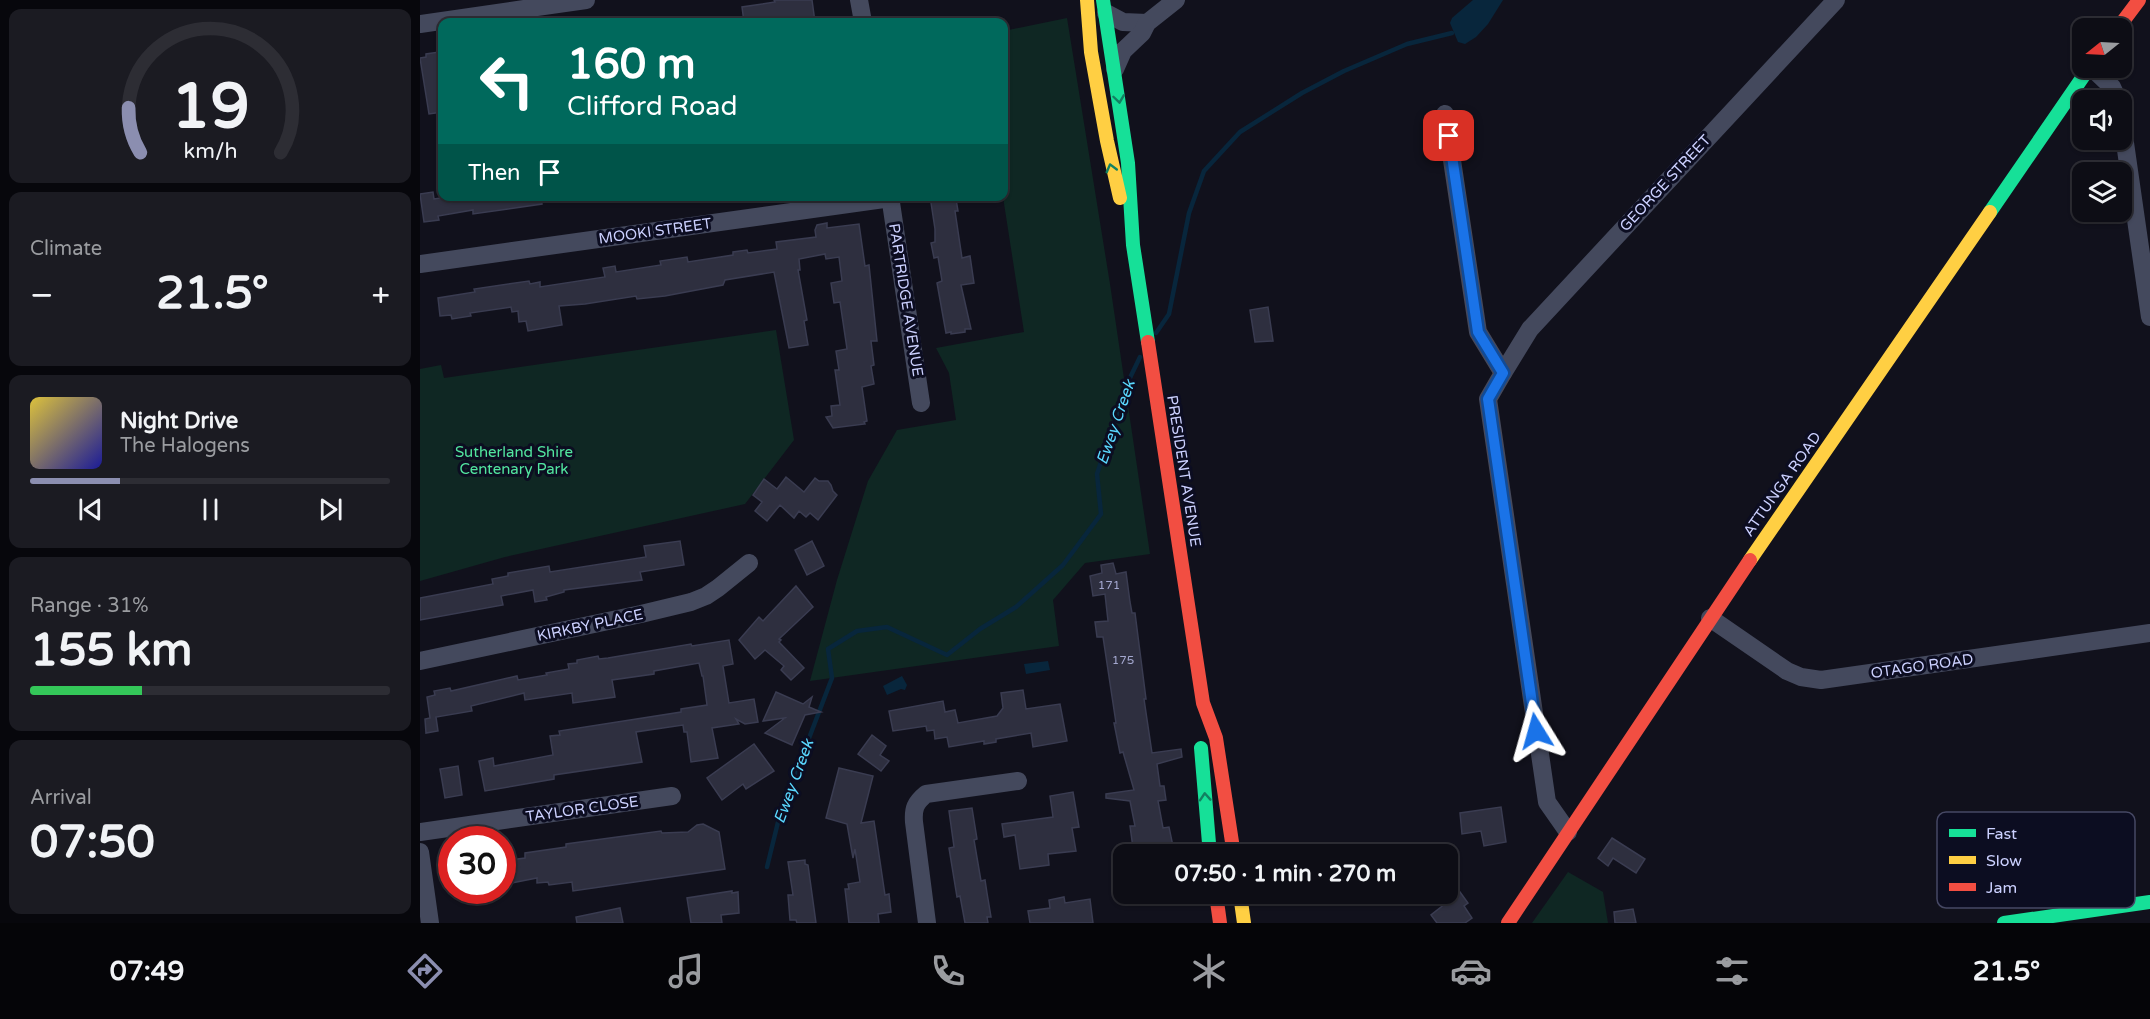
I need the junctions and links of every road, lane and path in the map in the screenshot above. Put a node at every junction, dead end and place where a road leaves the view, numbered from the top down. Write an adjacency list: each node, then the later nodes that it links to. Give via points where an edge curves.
1 (586, 0): 7 (street)
2 (859, 0): 10 (street)
3 (1087, 0): 23 (main road, PRESIDENT AVENUE, one-way to 3, via 1109,160 1086,15)
4 (1176, 0): 13 (street)
5 (1836, 0): 26 (street, GEORGE STREET, via 1530,329)
6 (2139, 0): 11 (main road)
7 (513, 5): 9 (street)
8 (1104, 6): 13 (street, via 1123,22); 15 (main road, PRESIDENT AVENUE)
9 (449, 18)
10 (862, 18)
11 (2126, 18)
12 (438, 20): 14 (street)
13 (1147, 23): 15 (street)
14 (420, 24)
15 (1115, 69): 23 (main road, PRESIDENT AVENUE, one-way to 23, via 1128,163)
16 (2084, 78): 29 (main road, ATTUNGA ROAD)
17 (2102, 78): 18 (street)
18 (2113, 90)
19 (1445, 114): 26 (street, via 1478,332)
20 (2126, 150): 25 (street)
21 (862, 201): 24 (street, MOOKI STREET)
22 (891, 201): 27 (street, PARTRIDGE AVENUE)
23 (1133, 244): 32 (main road, PRESIDENT AVENUE)
24 (420, 264)
25 (2150, 316)
26 (1503, 373): 36 (street, GEORGE STREET, via 1488,399 1547,802)
27 (921, 403)
28 (749, 563): 31 (street, KIRKBY PLACE, via 718,588 691,602)
29 (1710, 618): 30 (street, OTAGO ROAD, via 1787,671 1821,680); 36 (main road, ATTUNGA ROAD)
30 (2150, 633)
31 (420, 661)
32 (1203, 703): 37 (main road, PRESIDENT AVENUE, one-way to 32, via 1200,740); 38 (main road, PRESIDENT AVENUE, via 1216,738)
33 (1018, 781): 46 (street, via 926,794 918,801 914,822)
34 (672, 796): 35 (street, TAYLOR CLOSE)
35 (420, 832)
36 (1568, 832): 49 (main road, ATTUNGA ROAD)
37 (1209, 844)
38 (1232, 844)
39 (420, 852): 45 (street)
40 (2150, 903): 43 (main road)
41 (1217, 904): 47 (main road)
42 (1241, 904): 48 (main road)
43 (2135, 905)
44 (2114, 908): 50 (main road)
45 (430, 923)
46 (927, 923)
47 (1220, 923)
48 (1244, 923)
49 (1508, 923)
50 (2004, 923)

